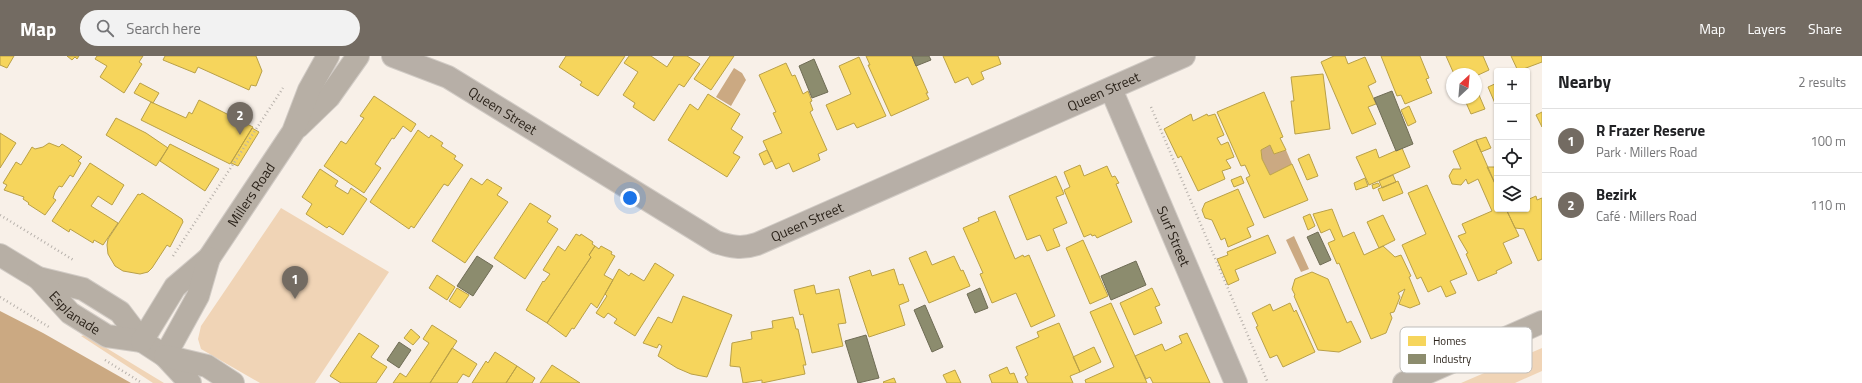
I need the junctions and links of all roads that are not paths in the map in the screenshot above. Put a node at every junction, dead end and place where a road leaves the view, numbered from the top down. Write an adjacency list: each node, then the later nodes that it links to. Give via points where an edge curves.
1 (328, 56): 8 (street, Millers Road, via 309,90)
2 (358, 56): 8 (street, Millers Road, via 329,97)
3 (393, 56): 6 (street, Queen Street)
4 (426, 56): 6 (street, Queen Street)
5 (1184, 56): 7 (street, Queen Street)
6 (448, 76): 7 (street, Queen Street, via 716,242 734,248 757,244)
7 (1111, 89): 18 (street, Surf Street)
8 (293, 132): 10 (street, Millers Road)
9 (0, 255): 13 (street, Esplanade, via 38,278 70,313 106,336)
10 (209, 258): 13 (street, Millers Road, via 175,288); 14 (street, Millers Road, via 198,296)
11 (1542, 322): 12 (street)
12 (1531, 327)
13 (142, 341): 14 (street, Esplanade)
14 (165, 356): 16 (street, Esplanade); 17 (street, Esplanade, via 207,366)
15 (1427, 373): 19 (street)
16 (190, 383)
17 (234, 383)
18 (1236, 383)
19 (1404, 383)

